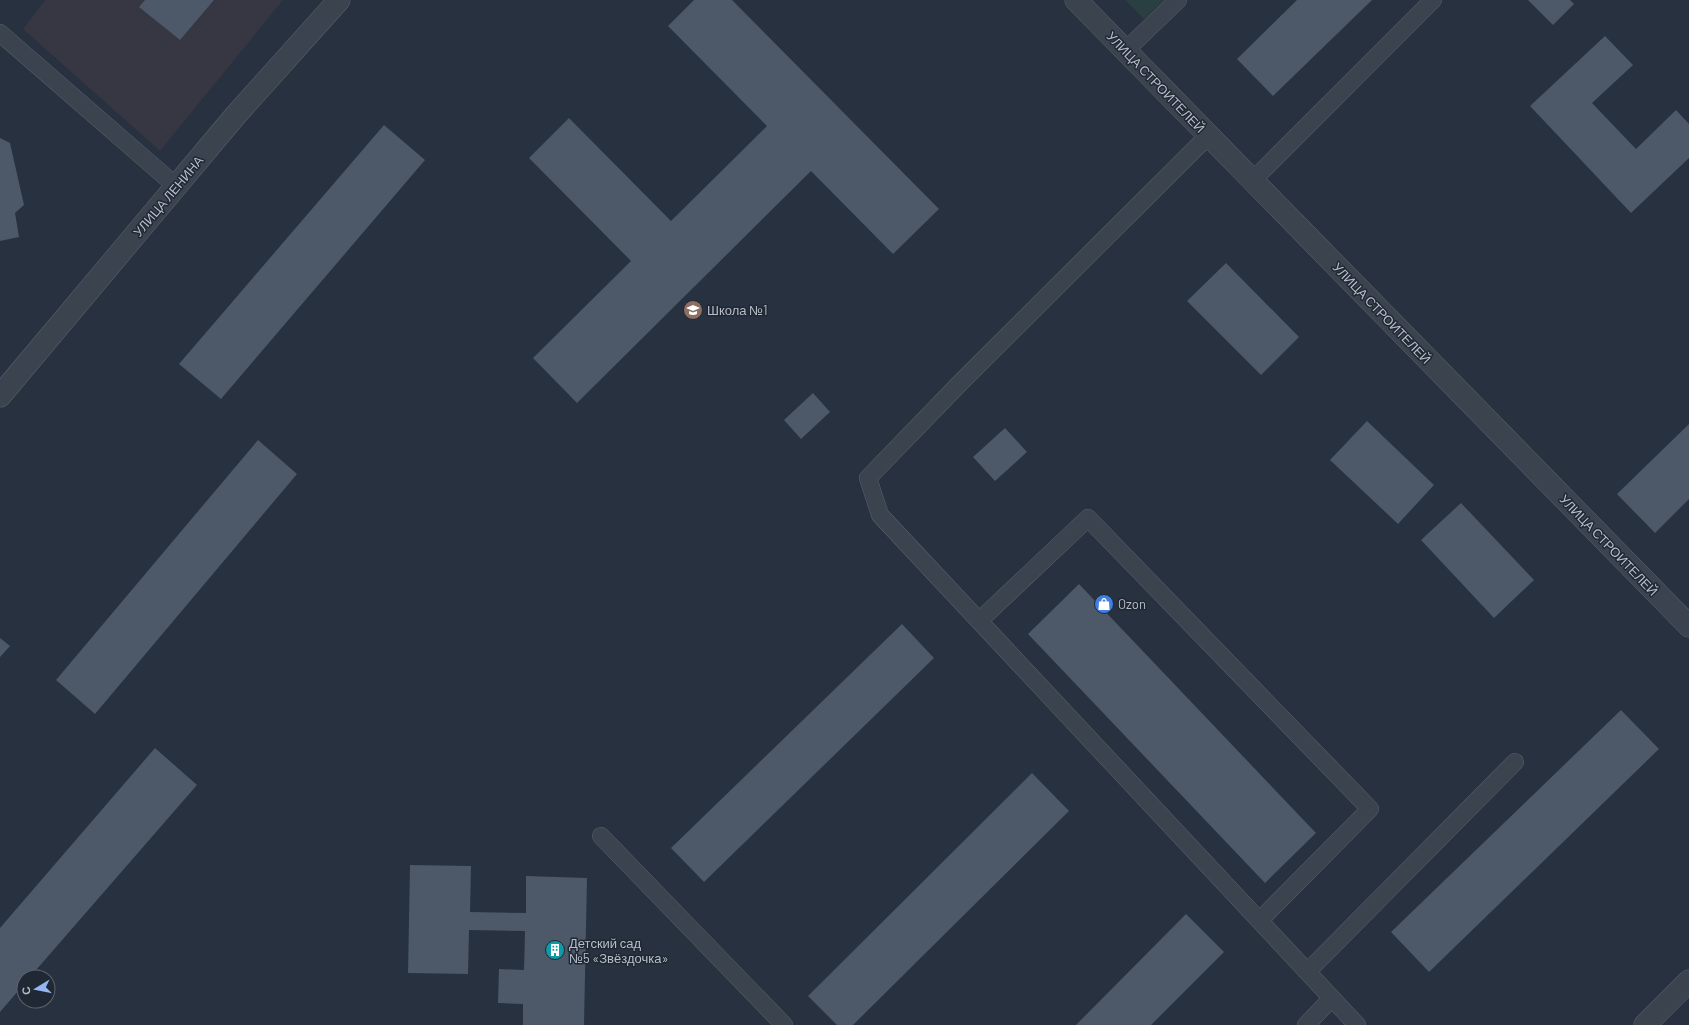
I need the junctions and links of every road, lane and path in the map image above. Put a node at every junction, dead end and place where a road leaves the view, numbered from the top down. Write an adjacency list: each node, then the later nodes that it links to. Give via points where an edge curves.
1 (339, 0): 9 (street, УЛИЦА ЛЕНИНА)
2 (1076, 0): 6 (street, УЛИЦА СТРОИТЕЛЕЙ)
3 (1178, 0): 6 (lane)
4 (1433, 0): 8 (lane)
5 (0, 34): 9 (lane)
6 (1126, 50): 7 (street, УЛИЦА СТРОИТЕЛЕЙ)
7 (1208, 136): 8 (street, УЛИЦА СТРОИТЕЛЕЙ); 11 (lane, via 868,478 880,515)
8 (1252, 181): 12 (street, УЛИЦА СТРОИТЕЛЕЙ)
9 (176, 186): 10 (street, УЛИЦА ЛЕНИНА)
10 (0, 396)
11 (979, 621): 15 (lane); 15 (lane, via 1088,518 1370,809)
12 (1689, 626)
13 (1516, 762): 16 (lane)
14 (601, 836): 19 (lane)
15 (1260, 920): 16 (lane)
16 (1308, 971): 18 (lane)
17 (1689, 981): 22 (street)
18 (1332, 998): 20 (lane); 21 (lane)
19 (784, 1025)
20 (1306, 1025)
21 (1357, 1025)
22 (1645, 1025)

